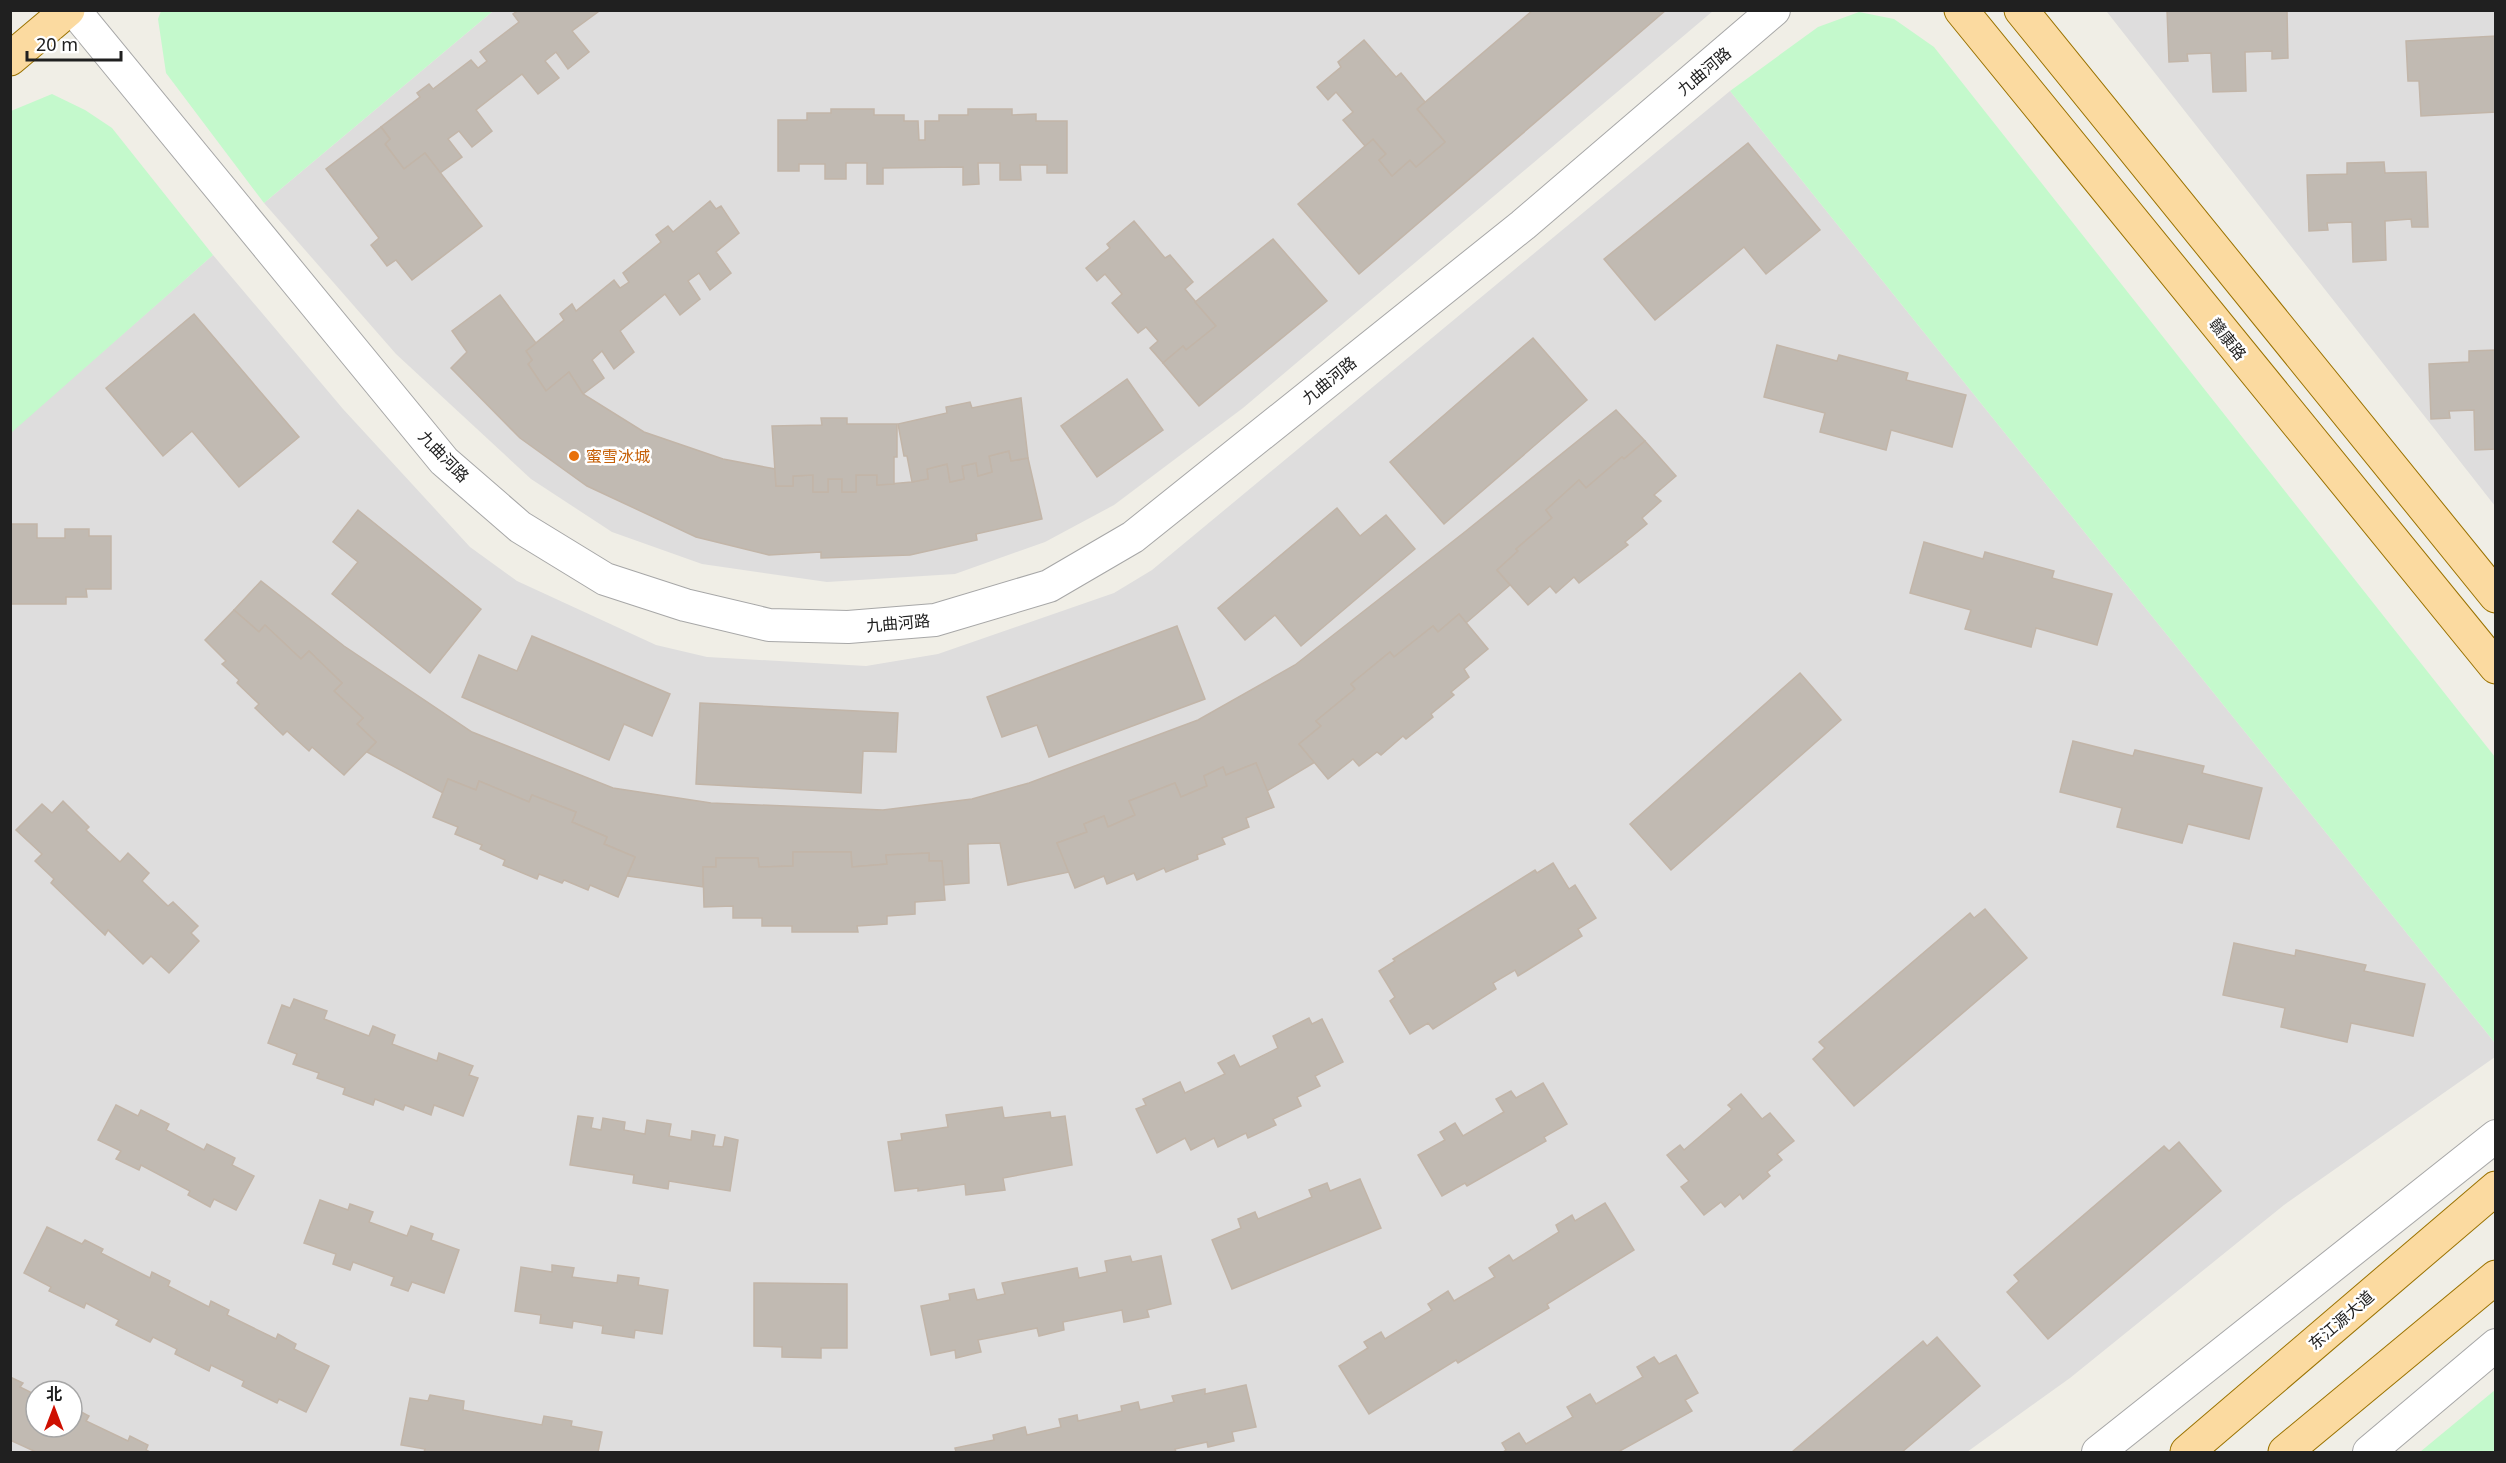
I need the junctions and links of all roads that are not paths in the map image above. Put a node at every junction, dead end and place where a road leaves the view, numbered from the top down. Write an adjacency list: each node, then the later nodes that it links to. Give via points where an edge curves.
1 (68, 10): 6 (main road)
2 (74, 10): 3 (street, 九曲河路, via 444,461 520,527 605,579 685,605 769,625 848,627 936,620 1048,586 1133,537 1523,225)
3 (1774, 10)
4 (1961, 10): 8 (main road, 赣康路)
5 (2021, 10): 7 (main road)
6 (10, 59)
7 (2496, 596)
8 (2496, 667)
9 (2496, 1136): 13 (street)
10 (2496, 1188): 14 (main road, 东江源大道)
11 (2496, 1277): 15 (main road)
12 (2496, 1345): 16 (street)
13 (2098, 1452)
14 (2187, 1452)
15 (2285, 1452)
16 (2369, 1452)

